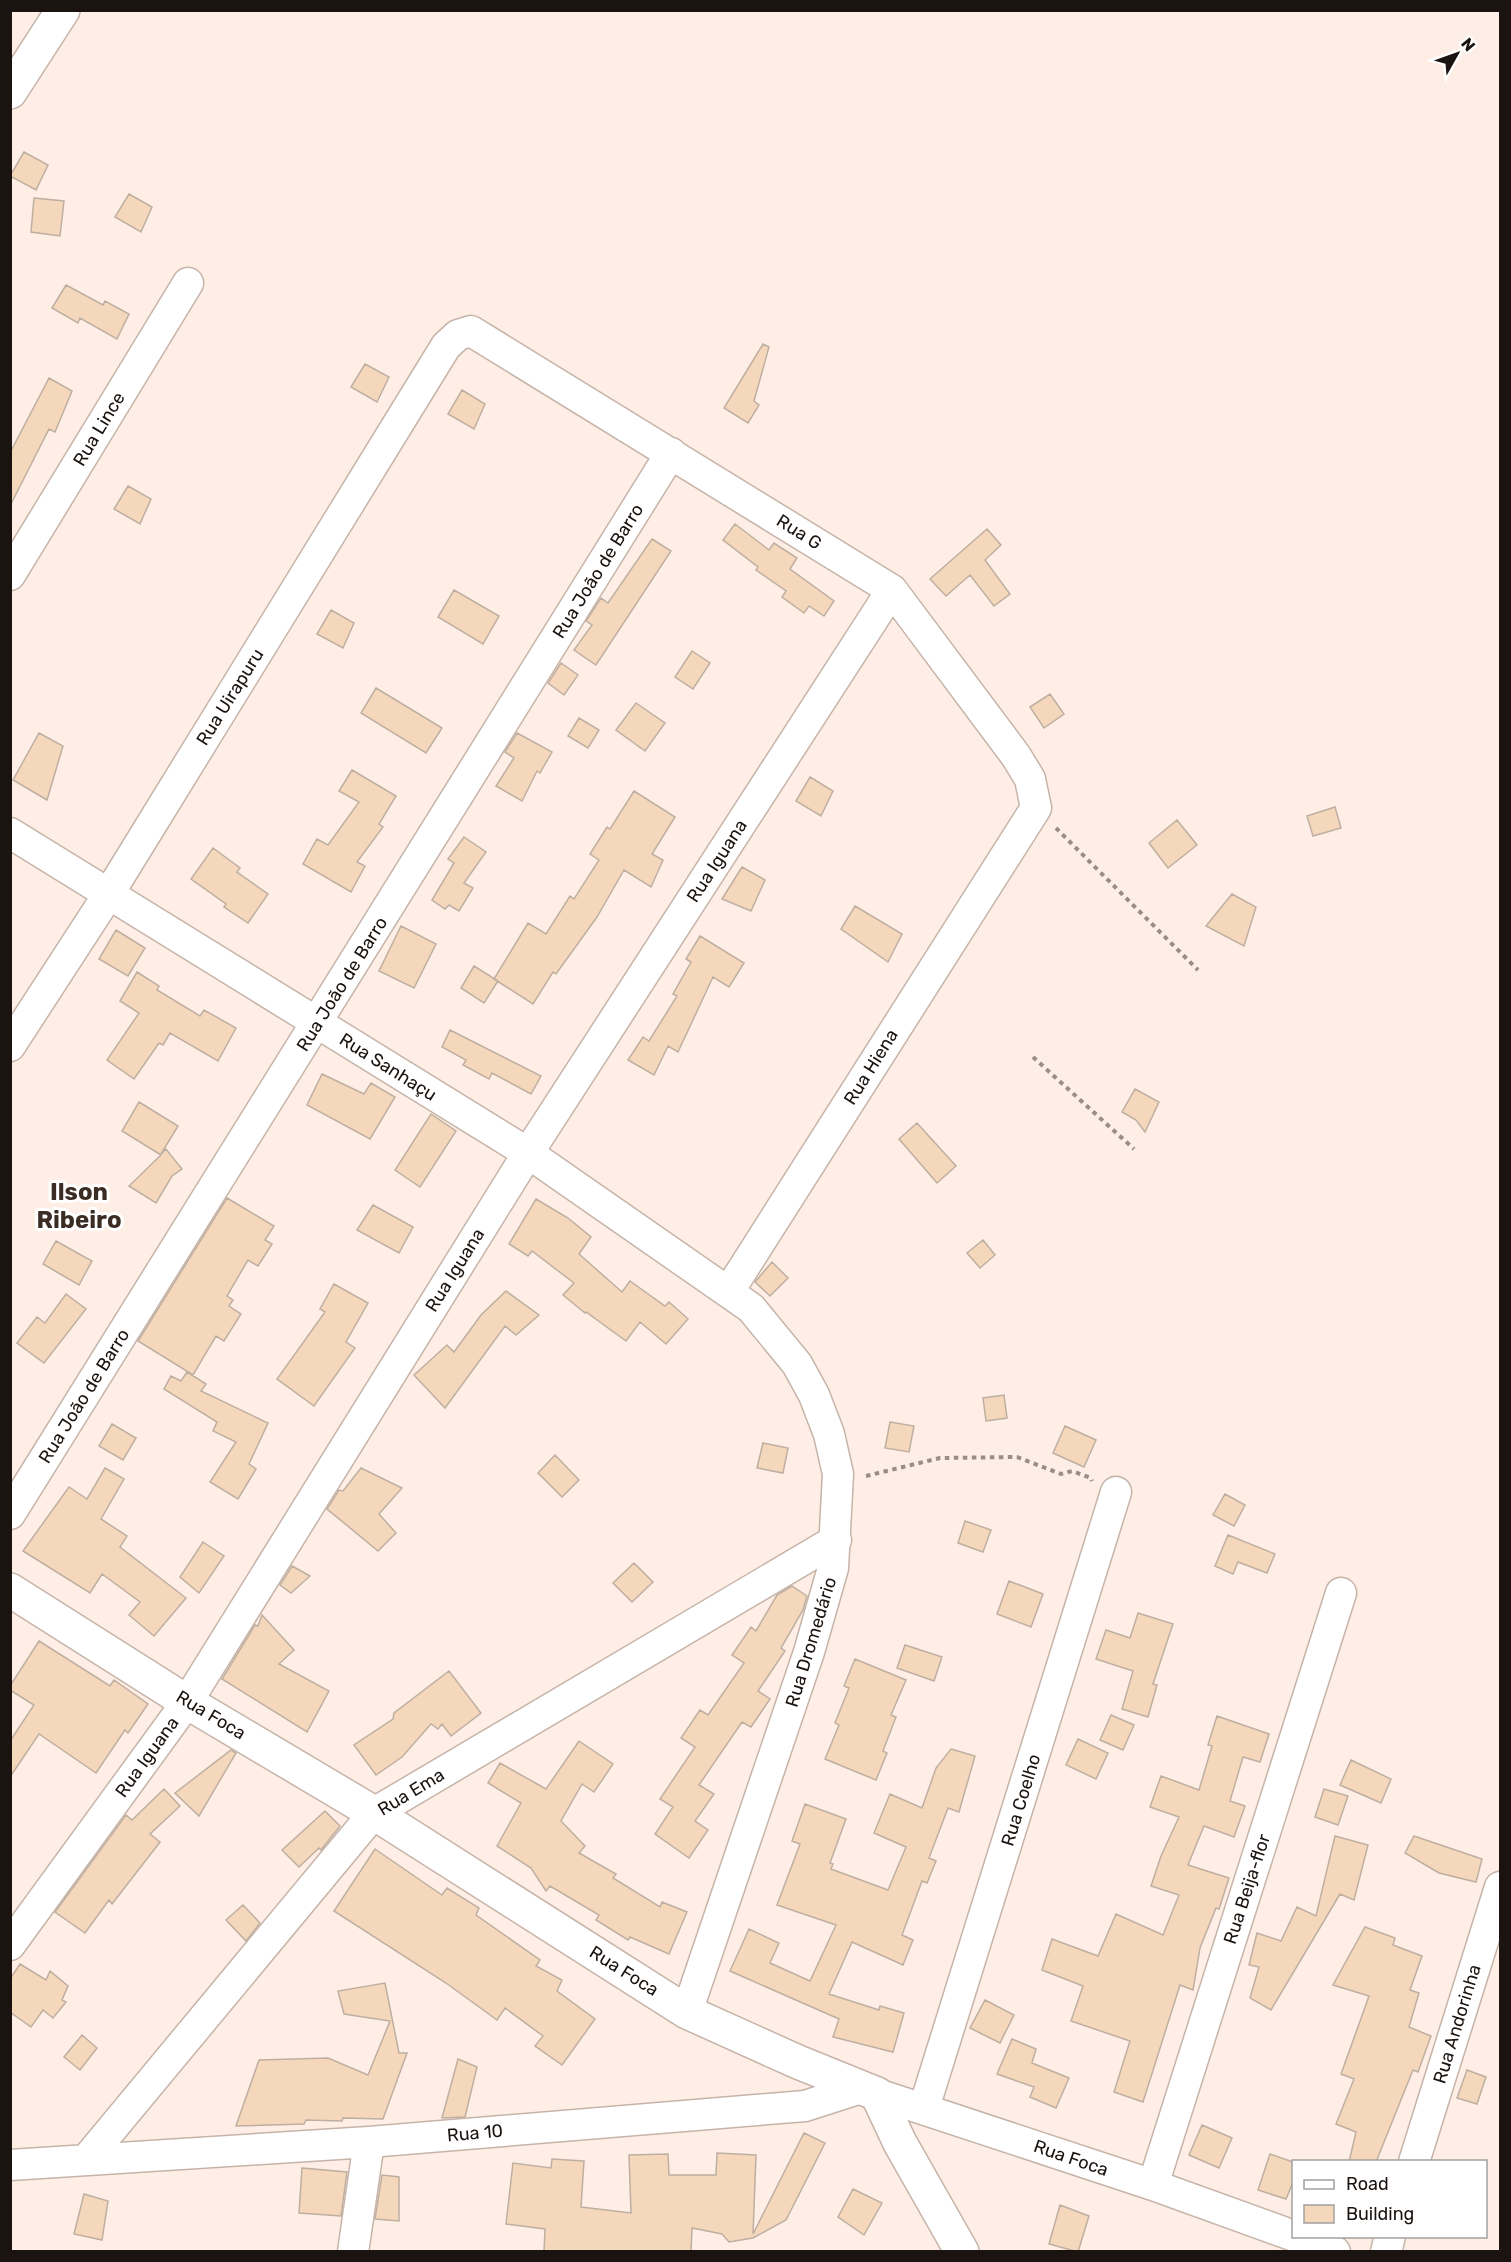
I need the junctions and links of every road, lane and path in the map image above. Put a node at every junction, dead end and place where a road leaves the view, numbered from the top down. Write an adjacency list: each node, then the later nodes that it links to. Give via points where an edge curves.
1 (63, 10): 2 (street)
2 (10, 92)
3 (188, 283): 6 (street, Rua Lince)
4 (446, 346): 5 (street, Rua G, via 458,335 471,331 485,337); 10 (street, Rua Uirapuru)
5 (671, 453): 7 (street, Rua G); 12 (street, Rua João de Barro)
6 (10, 575)
7 (892, 590): 8 (street, Rua G, via 1016,756 1030,779); 16 (street, Rua Iguana)
8 (1036, 808): 11 (path); 17 (street, Rua Hiena)
9 (10, 833): 10 (street, Rua Sanhaçu)
10 (108, 895): 12 (street, Rua Sanhaçu); 13 (street, Rua Uirapuru)
11 (1198, 970)
12 (318, 1023): 16 (street, Rua Sanhaçu); 20 (street, Rua João de Barro)
13 (10, 1046)
14 (1033, 1057): 15 (path)
15 (1134, 1149)
16 (528, 1153): 17 (street, Rua Sanhaçu); 24 (street, Rua Iguana)
17 (729, 1291): 18 (street, Rua Dromedário, via 758,1316 797,1364 829,1434)
18 (838, 1474): 19 (path, via 868,1476 940,1458 1017,1457 1061,1474 1072,1471 1091,1478); 21 (street, Rua Dromedário)
19 (1104, 1491): 30 (street, Rua Coelho)
20 (10, 1514)
21 (836, 1540): 25 (street, Rua Ema); 28 (street, Rua Dromedário, via 833,1568 809,1652)
22 (10, 1590): 24 (street, Rua Foca)
23 (1341, 1593): 35 (street, Rua Beija-flor)
24 (187, 1702): 25 (street, Rua Foca); 27 (street, Rua Iguana)
25 (374, 1813): 28 (street, Rua Foca); 32 (street, Rua Ema)
26 (1500, 1887): 33 (street, Rua Andorinha)
27 (10, 1945)
28 (687, 2012): 29 (street, Rua Foca)
29 (869, 2091): 30 (street, Rua Foca); 31 (street, Rua 10, via 805,2106); 39 (street)
30 (924, 2108): 35 (street, Rua Foca)
31 (369, 2142): 32 (street, Rua 10); 38 (street)
32 (86, 2160): 34 (street, Rua 10)
33 (1415, 2160)
34 (10, 2165)
35 (1153, 2186): 36 (street, Rua Foca)
36 (1292, 2235)
37 (1299, 2238): 40 (street, Rua Foca)
38 (353, 2252)
39 (962, 2252)
40 (1335, 2252)

